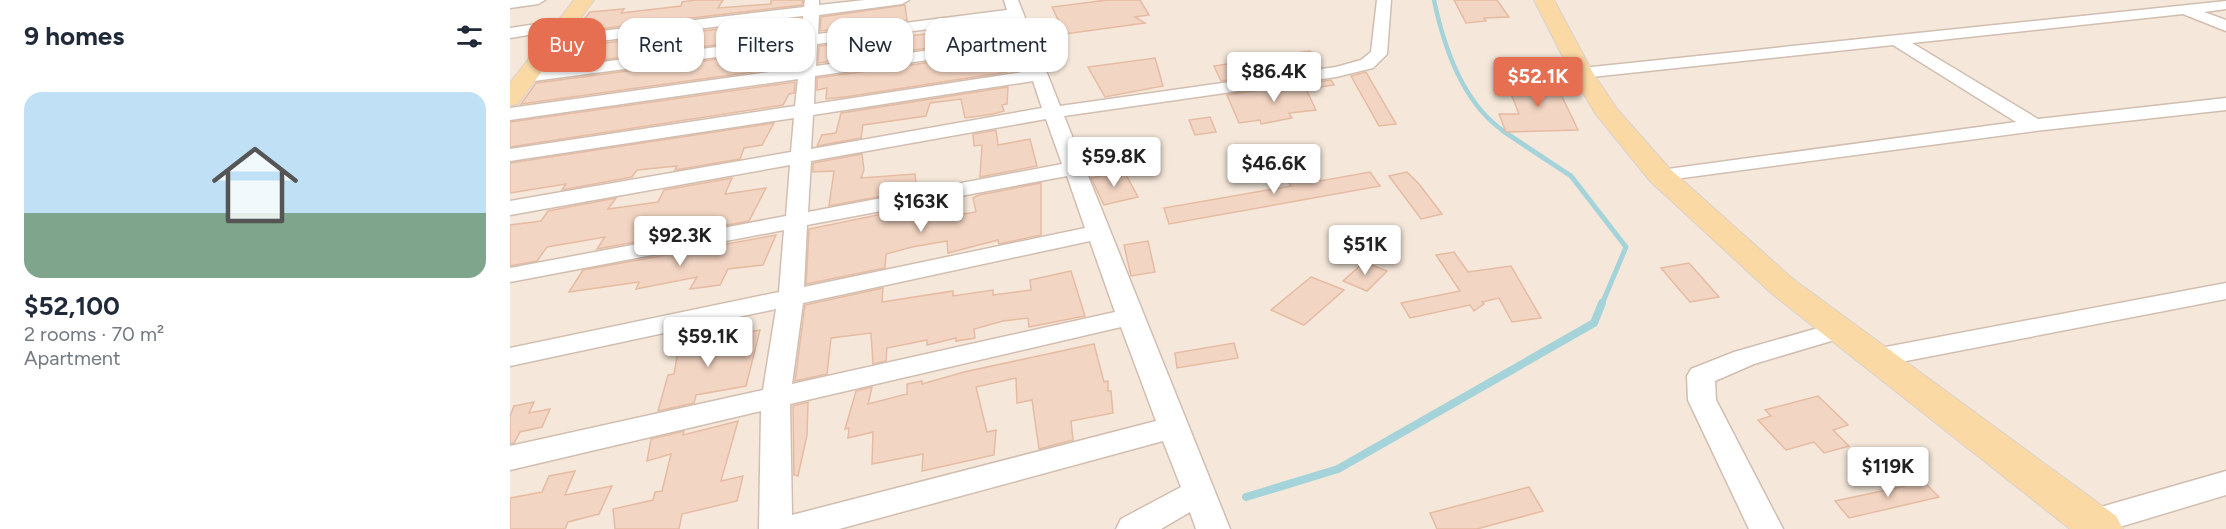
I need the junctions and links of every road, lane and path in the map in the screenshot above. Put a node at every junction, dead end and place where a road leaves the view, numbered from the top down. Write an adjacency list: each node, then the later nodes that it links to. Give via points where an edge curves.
1 (538, 0): 7 (street)
2 (587, 0): 13 (main road)
3 (902, 0): 9 (street)
4 (1384, 0): 30 (street, via 1379,54 1367,64 1336,72)
5 (1544, 0): 25 (main road)
6 (2133, 0): 12 (street)
7 (510, 4)
8 (2226, 5): 11 (street)
9 (811, 6): 15 (street)
10 (1014, 6): 19 (street)
11 (2185, 9): 12 (street); 14 (street)
12 (2160, 12): 18 (street)
13 (572, 18)
14 (2226, 26)
15 (606, 29)
16 (510, 33): 17 (street)
17 (528, 33)
18 (1894, 39): 25 (street); 33 (street)
19 (815, 41)
20 (716, 53): 27 (street)
21 (925, 56): 24 (street)
22 (530, 72): 27 (main road)
23 (1039, 72): 26 (street)
24 (806, 73): 31 (street); 32 (street)
25 (1582, 73): 37 (main road, via 1607,113)
26 (1040, 75): 30 (street); 31 (street)
27 (526, 77): 28 (main road)
28 (510, 99)
29 (2226, 104): 33 (street)
30 (1054, 112): 35 (street); 36 (street)
31 (803, 113): 34 (street); 35 (street)
32 (510, 114)
33 (2035, 125): 37 (street)
34 (510, 155)
35 (801, 158): 38 (street); 39 (street)
36 (1075, 168): 39 (street); 40 (street)
37 (1660, 175): 45 (main road, via 1782,286)
38 (510, 208)
39 (797, 222): 41 (street); 43 (street)
40 (1100, 232): 43 (street); 44 (street)
41 (510, 275)
42 (2226, 291): 47 (street)
43 (791, 297): 46 (street); 48 (street)
44 (1130, 317): 48 (street); 49 (street)
45 (1839, 330): 47 (main road); 58 (street, via 1701,375 1702,400)
46 (510, 357)
47 (1875, 358): 53 (main road)
48 (776, 397): 50 (street); 54 (street)
49 (1174, 427): 52 (street); 55 (street)
50 (510, 458)
51 (2226, 483): 53 (street)
52 (1199, 492): 56 (street); 57 (street)
53 (2097, 526)
54 (776, 529)
55 (789, 529)
56 (1133, 529)
57 (1213, 529)
58 (1766, 529)

